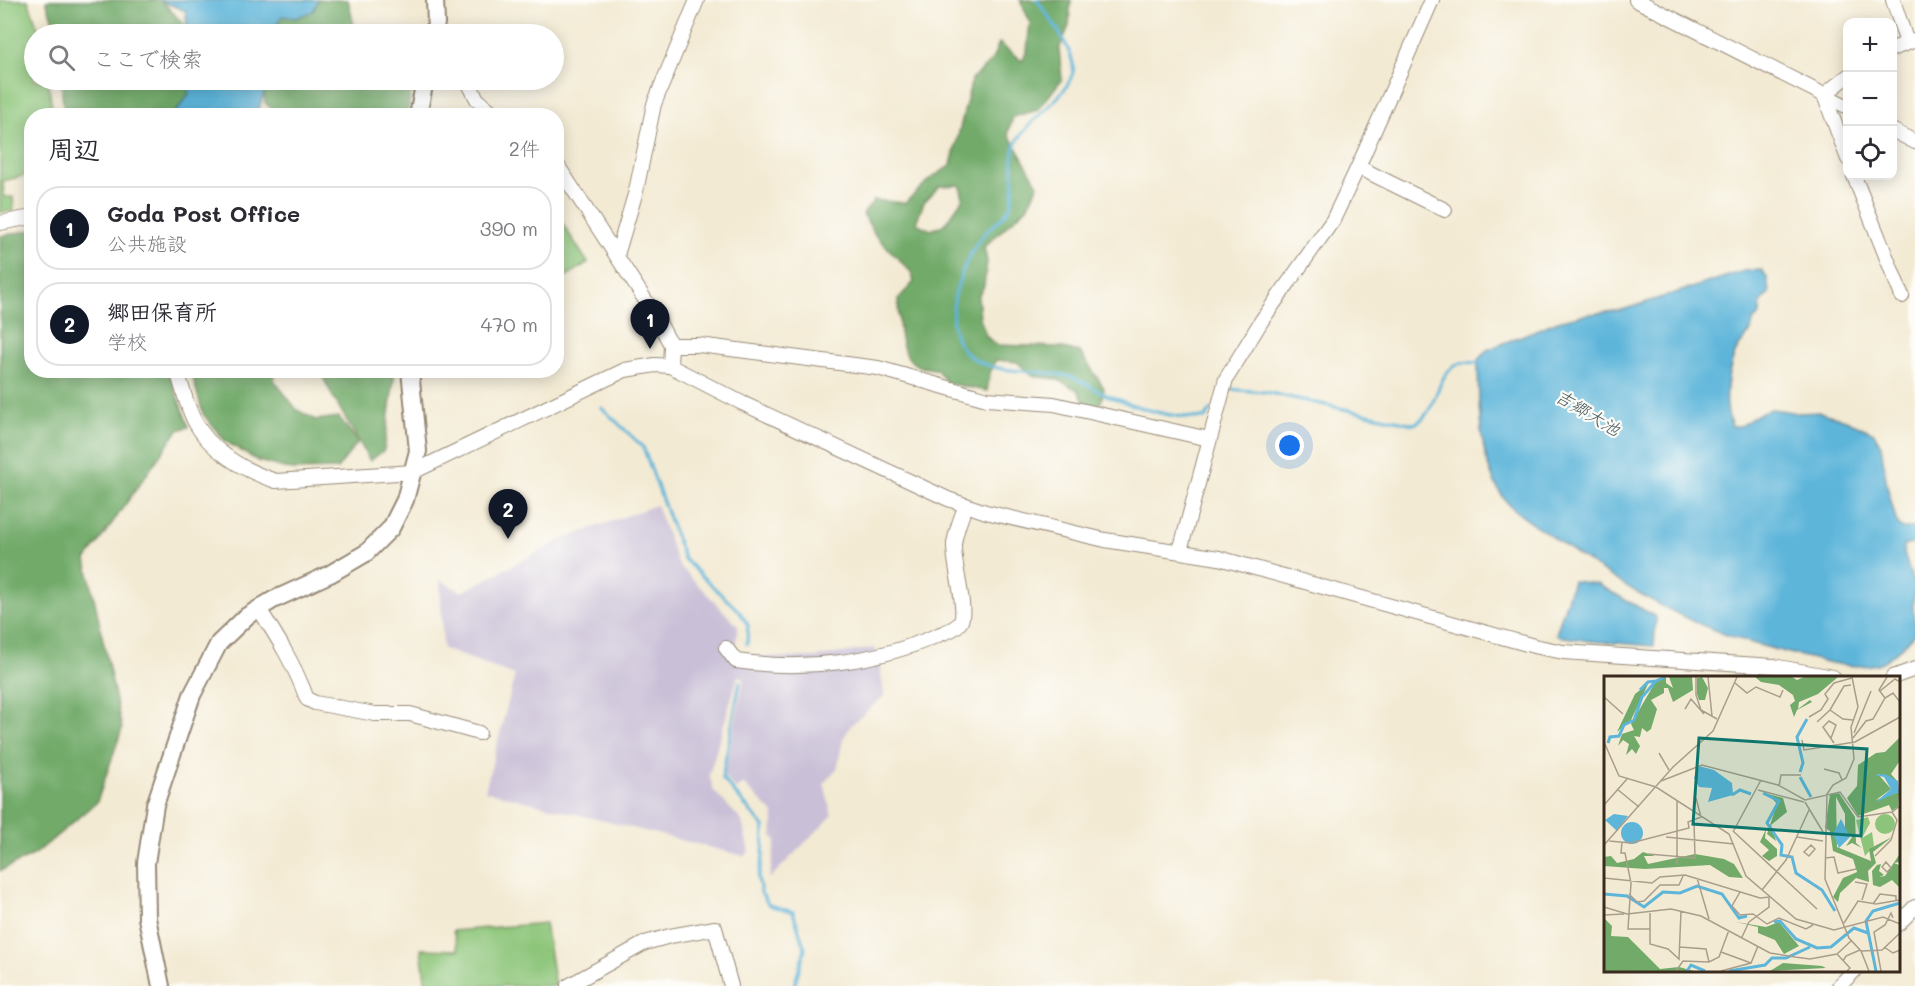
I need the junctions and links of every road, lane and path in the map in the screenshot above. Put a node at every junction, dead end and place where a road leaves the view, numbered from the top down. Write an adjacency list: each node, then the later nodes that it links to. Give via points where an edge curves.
1 (435, 0): 6 (main road)
2 (697, 0): 25 (street, via 654,104 636,191)
3 (1432, 0): 19 (street)
4 (1636, 0): 12 (street)
5 (1893, 0): 7 (street)
6 (437, 24)
7 (1911, 42): 8 (street)
8 (1897, 47)
9 (1843, 80): 12 (street)
10 (423, 90): 14 (main road)
11 (472, 90): 15 (street)
12 (1824, 95): 13 (street); 18 (street)
13 (1843, 104)
14 (420, 108)
15 (488, 108)
16 (1897, 132): 17 (street)
17 (1915, 142)
18 (1843, 146)
19 (1358, 167): 22 (street); 31 (street, via 1333,220 1262,320 1226,379)
20 (564, 175): 25 (street)
21 (1856, 180): 26 (street)
22 (1444, 210)
23 (24, 218): 24 (street)
24 (0, 223)
25 (617, 255): 27 (street)
26 (1902, 296)
27 (671, 345): 28 (street); 31 (street, via 699,345 878,368 987,399 1054,404)
28 (670, 366): 32 (street, via 625,370); 33 (street)
29 (180, 378): 32 (street, via 199,429 217,449 258,475 276,481)
30 (411, 378): 32 (main road, via 418,451)
31 (1209, 439): 34 (street)
32 (413, 472): 35 (main road, via 391,528 366,553)
33 (966, 505): 34 (street, via 1057,530); 36 (street, via 954,544 962,610 958,626 918,644 836,663 750,663 736,661)
34 (1180, 551): 38 (street, via 1269,571 1534,646)
35 (259, 609): 41 (street, via 285,649 308,699 315,703 375,714 410,714); 45 (main road, via 219,643 192,696 155,805 146,863 147,918)
36 (726, 648)
37 (1915, 669): 40 (street)
38 (1774, 671): 39 (street)
39 (1823, 676)
40 (1896, 676)
41 (479, 733)
42 (1915, 907): 43 (street)
43 (1900, 923)
44 (1853, 971): 48 (street)
45 (161, 986)
46 (568, 986): 47 (street, via 645,943 715,928)
47 (731, 986)
48 (1839, 986)

